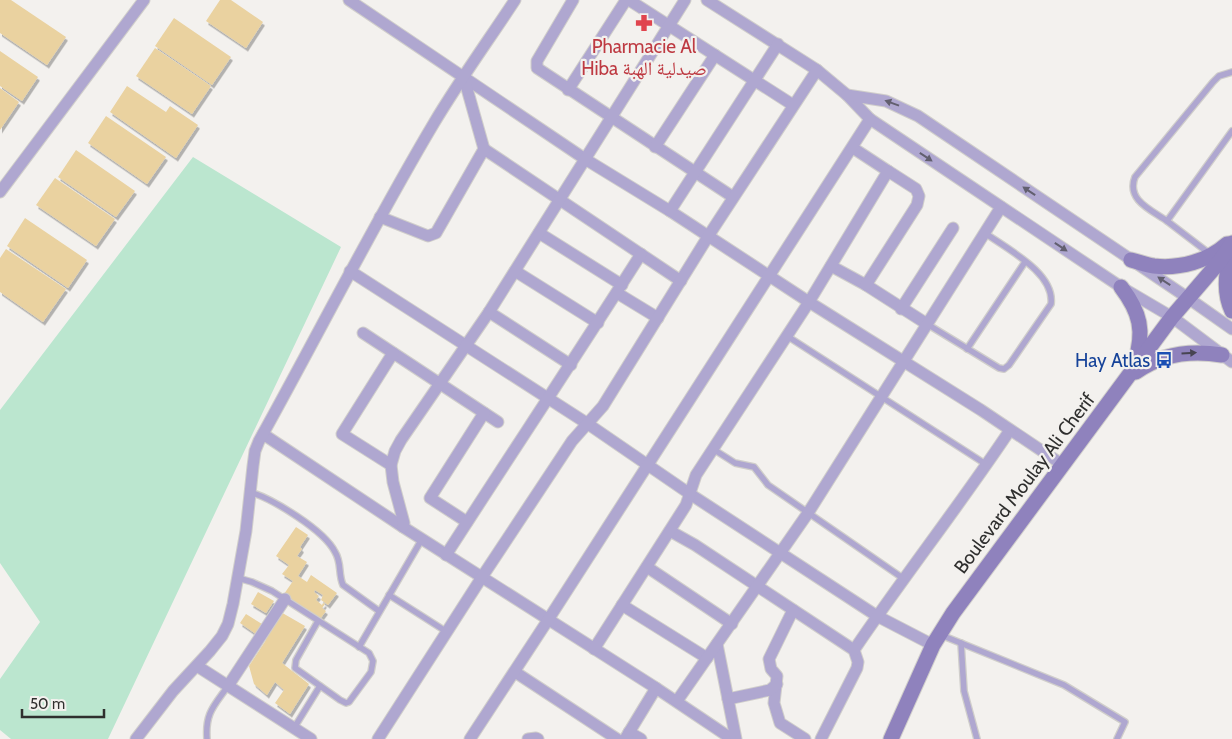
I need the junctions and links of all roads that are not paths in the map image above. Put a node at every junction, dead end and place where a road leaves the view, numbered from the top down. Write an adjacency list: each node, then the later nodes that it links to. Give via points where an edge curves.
1 (144, 0): 27 (street)
2 (349, 0): 13 (street)
3 (515, 0): 13 (street)
4 (573, 0): 15 (street, via 536,65)
5 (627, 0): 8 (street); 15 (street)
6 (685, 0): 8 (street)
7 (707, 0): 9 (street)
8 (669, 25): 10 (street); 18 (street)
9 (778, 44): 11 (street); 14 (street)
10 (715, 55): 14 (street); 21 (street)
11 (817, 70): 16 (street); 17 (street)
12 (1232, 72): 33 (lane, via 1219,76 1213,82 1135,177 1133,188 1136,198)
13 (464, 78): 23 (street); 24 (street); 32 (street)
14 (754, 80): 17 (street); 26 (street)
15 (568, 90): 18 (street)
16 (847, 95): 19 (street); 42 (street, one-way to 16, via 908,110 880,100)
17 (793, 105): 28 (street)
18 (612, 118): 21 (street); 24 (street)
19 (870, 119): 22 (street); 30 (street, one-way to 30)
20 (1232, 131): 33 (lane)
21 (655, 147): 26 (street)
22 (853, 148): 25 (street); 47 (street)
23 (484, 149): 29 (street); 32 (street, via 436,232 428,236)
24 (585, 159): 29 (street); 31 (street)
25 (888, 171): 44 (street); 49 (street, via 916,189 919,196 917,205)
26 (695, 172): 28 (street); 31 (street)
27 (0, 192)
28 (733, 197): 37 (street)
29 (560, 200): 35 (street); 40 (street)
30 (1001, 207): 36 (street); 50 (street, one-way to 50)
31 (670, 211): 37 (street)
32 (380, 217): 45 (street)
33 (1167, 221): 41 (lane)
34 (953, 228): 54 (street)
35 (539, 233): 46 (street); 51 (street)
36 (985, 233): 43 (lane); 60 (street)
37 (708, 235): 47 (street); 48 (street)
38 (1232, 242): 41 (main road, Boulevard Moulay Ali Cherif)
39 (1232, 250): 56 (main road, via 1226,286)
40 (641, 254): 48 (street); 51 (street)
41 (1215, 258): 42 (main road, via 1177,266 1154,266); 52 (main road, Boulevard Moulay Ali Cherif)
42 (1131, 260): 52 (street, one-way to 42)
43 (1025, 262): 65 (lane); 65 (lane, via 1044,280 1052,298 1051,304 1004,369)
44 (831, 266): 49 (street); 53 (street)
45 (350, 271): 64 (street); 78 (street)
46 (515, 271): 55 (street); 59 (street)
47 (768, 276): 53 (street); 80 (street)
48 (681, 280): 58 (street)
49 (866, 285): 54 (street)
50 (1121, 287): 57 (street); 70 (main road, via 1138,315 1140,332 1139,348)
51 (619, 289): 58 (street); 59 (street)
52 (1188, 298): 57 (main road, Boulevard Moulay Ali Cherif); 61 (street)
53 (809, 302): 63 (street); 68 (street)
54 (901, 309): 60 (street)
55 (489, 312): 64 (street); 69 (street)
56 (1232, 312)
57 (1172, 317): 67 (street); 70 (main road, Boulevard Moulay Ali Cherif)
58 (658, 318): 76 (street, via 603,406)
59 (598, 323): 69 (street)
60 (926, 324): 65 (lane); 68 (street)
61 (1232, 329)
62 (363, 333): 66 (street)
63 (786, 336): 73 (lane); 79 (street)
64 (465, 346): 71 (street); 72 (street)
65 (967, 349)
66 (393, 353): 71 (street); 81 (street, via 342,434)
67 (1227, 359): 70 (main road, one-way to 67, via 1142,367 1172,355 1205,352)
68 (904, 362): 73 (street); 77 (street)
69 (571, 364): 72 (street)
70 (1128, 377): 83 (main road, Boulevard Moulay Ali Cherif)
71 (439, 383): 74 (street); 81 (street, via 401,440)
72 (547, 398): 76 (street); 87 (street)
73 (881, 398): 82 (lane); 86 (street)
74 (484, 413): 75 (street); 87 (street, via 430,498)
75 (498, 422)
76 (588, 424): 80 (street); 94 (street, via 572,441)
77 (1010, 430): 82 (street); 83 (street)
78 (263, 434): 84 (street, via 255,451); 88 (street)
79 (713, 449): 85 (street, via 696,475); 86 (lane, via 735,463 754,467 768,485)
80 (648, 464): 85 (street); 104 (street)
81 (392, 465): 88 (street, via 392,482)
82 (986, 465): 96 (street)
83 (1063, 465): 108 (main road, Boulevard Moulay Ali Cherif)
84 (250, 492): 95 (street); 102 (lane, via 270,499 317,532 335,550 342,585)
85 (690, 494): 89 (street); 91 (street)
86 (808, 513): 91 (street); 96 (lane)
87 (467, 522): 92 (street)
88 (403, 527): 90 (street)
89 (670, 531): 93 (street); 97 (street)
90 (422, 539): 92 (street); 98 (lane)
91 (782, 553): 97 (street); 103 (street)
92 (446, 555): 94 (street)
93 (646, 567): 100 (street); 106 (street)
94 (482, 577): 104 (street); 107 (street)
95 (238, 578): 99 (lane, via 272,591); 115 (street, via 228,624)
96 (904, 579): 103 (street)
97 (758, 587): 101 (street); 106 (street)
98 (390, 595): 102 (lane); 107 (lane)
99 (285, 600): 105 (lane); 118 (street)
100 (622, 605): 112 (street); 114 (street)
101 (793, 610): 113 (street); 117 (street, via 769,659)
102 (380, 612): 111 (lane)
103 (877, 616): 108 (street); 113 (street)
104 (548, 620): 112 (street); 116 (street)
105 (318, 621): 111 (lane); 119 (lane, via 294,666)
106 (732, 624): 110 (street)
107 (447, 632): 128 (street)
108 (936, 640): 109 (lane); 137 (main road, Boulevard Moulay Ali Cherif)
109 (960, 643): 138 (lane, via 964,691); 139 (lane, via 1064,684 1125,722)
110 (717, 644): 114 (street); 121 (street)
111 (359, 647): 119 (lane, via 369,653 373,661 371,672 352,700 343,702)
112 (594, 649): 120 (street)
113 (854, 650): 136 (street, via 857,668)
114 (707, 658): 122 (street)
115 (197, 666): 118 (street); 125 (street)
116 (515, 672): 129 (street); 132 (street)
117 (777, 684): 121 (street, via 770,690); 135 (street, via 774,703 780,723)
118 (228, 686): 123 (street); 126 (lane, via 208,717)
119 (320, 686): 123 (lane)
120 (656, 688): 122 (street); 124 (street)
121 (728, 699): 134 (street)
122 (677, 701): 134 (street)
123 (294, 728): 127 (street)
124 (627, 736): 133 (street)
125 (136, 739)
126 (207, 739)
127 (311, 739)
128 (378, 739)
129 (470, 739)
130 (528, 739): 131 (street)
131 (538, 739)
132 (617, 739)
133 (641, 739)
134 (734, 739)
135 (805, 739)
136 (821, 739)
137 (891, 739)
138 (978, 739)
139 (1117, 739)

